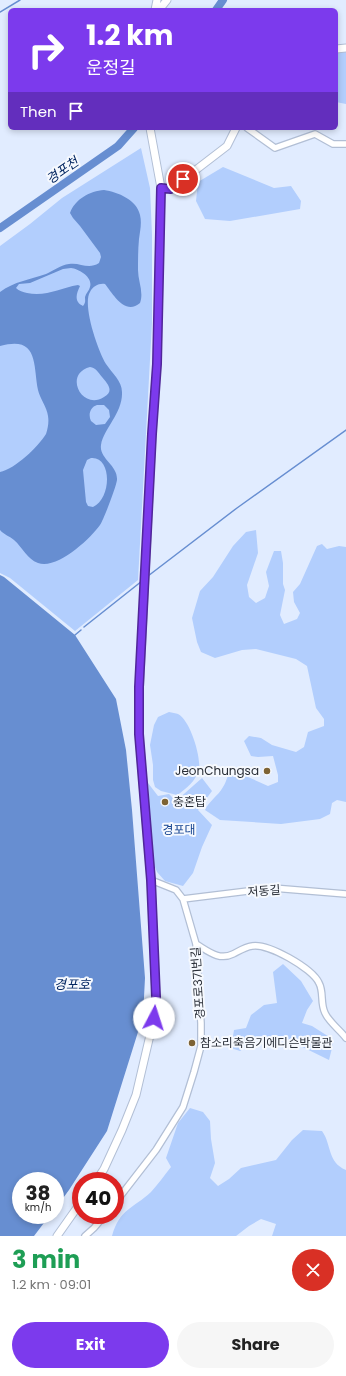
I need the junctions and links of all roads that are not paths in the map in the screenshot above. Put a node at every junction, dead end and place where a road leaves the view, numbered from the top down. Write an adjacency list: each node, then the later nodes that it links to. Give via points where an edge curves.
1 (167, 0): 2 (street)
2 (161, 8)
3 (150, 130): 7 (street)
4 (235, 130): 7 (street, via 227,146 171,189)
5 (250, 130): 6 (street, via 275,148 315,134 333,144)
6 (346, 144)
7 (161, 188): 8 (street, via 157,364 139,687 139,734)
8 (151, 880): 10 (street, via 176,890); 13 (street, via 156,997 154,1018 136,1095)
9 (346, 894): 10 (street, 저동길, via 273,888)
10 (183, 899): 11 (street, 경포로371번길)
11 (196, 944): 12 (street, via 217,956 226,957 254,945 298,962 319,982 325,1014); 14 (street, 경포로371번길, via 201,1046 187,1098 156,1150)
12 (346, 1038)
13 (102, 1172)
14 (124, 1191)
15 (72, 1215): 17 (street)
16 (97, 1224): 18 (street)
17 (57, 1236)
18 (84, 1236)

